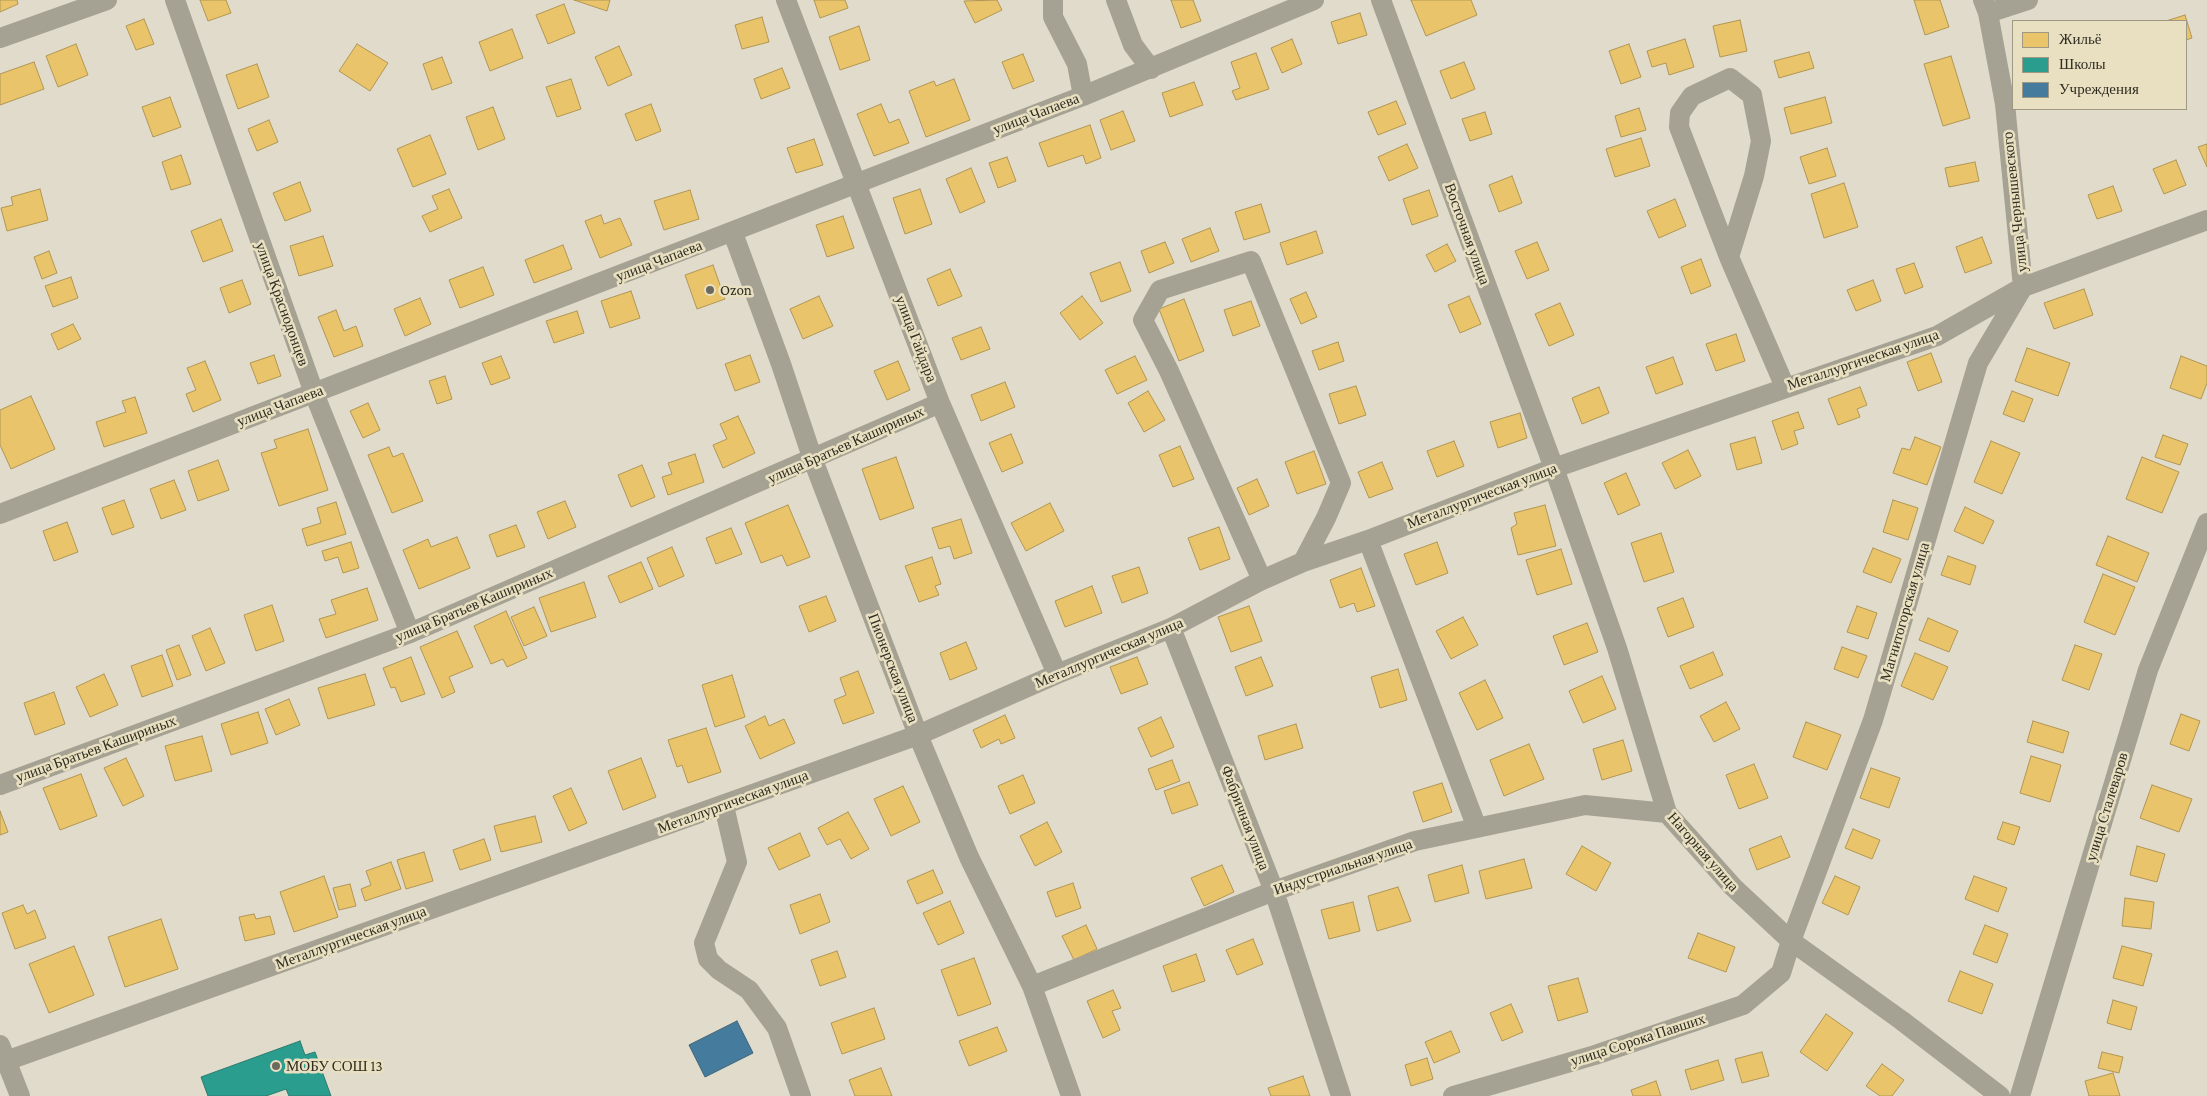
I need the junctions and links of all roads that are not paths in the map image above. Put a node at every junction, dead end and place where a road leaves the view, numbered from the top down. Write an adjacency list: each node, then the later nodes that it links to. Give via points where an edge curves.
1 (107, 0): 10 (street)
2 (174, 0): 19 (street, улица Краснодонцев)
3 (786, 0): 13 (street, улица Гайдара)
4 (1053, 0): 12 (street, via 1052,17 1077,64)
5 (1116, 0): 11 (street, via 1133,45)
6 (1314, 0): 11 (street, улица Чапаева)
7 (1381, 0): 22 (street, Восточная улица)
8 (2028, 0): 9 (street)
9 (1985, 6): 17 (street, улица Чернышевского, via 2005,104)
10 (0, 38)
11 (1150, 69): 12 (street, улица Чапаева)
12 (1083, 96): 13 (street, улица Чапаева)
13 (857, 183): 15 (street, улица Чапаева); 20 (street, улица Гайдара)
14 (2207, 220): 17 (street, Металлургическая улица)
15 (733, 233): 19 (street, улица Чапаева); 21 (street, Пионерская улица)
16 (1729, 257): 16 (street, via 1679,127 1680,113 1692,96 1730,78 1752,95 1761,141 1754,176); 18 (street)
17 (2023, 287): 18 (street, Металлургическая улица, via 1938,336); 37 (street, Магнитогорская улица, via 1978,363 1873,720)
18 (1785, 387): 22 (street, Металлургическая улица)
19 (314, 393): 23 (street, улица Чапаева); 29 (street, улица Краснодонцев)
20 (940, 404): 21 (street, улица Братьев Кашириных); 30 (street, улица Гайдара)
21 (813, 460): 29 (street, улица Братьев Кашириных); 31 (street, Пионерская улица)
22 (1554, 468): 25 (street, Металлургическая улица); 34 (street, Нагорная улица, via 1617,648)
23 (0, 514)
24 (2207, 523): 46 (street, улица Сталеваров, via 2148,670)
25 (1368, 540): 26 (street, Металлургическая улица); 35 (street)
26 (1303, 562): 27 (street, Металлургическая улица); 27 (street, via 1341,483 1252,261 1160,290 1143,320)
27 (1262, 580): 28 (street, Металлургическая улица)
28 (1171, 628): 30 (street, Металлургическая улица); 36 (street, Фабричная улица)
29 (410, 633): 32 (street, улица Братьев Кашириных)
30 (1057, 674): 31 (street, Металлургическая улица)
31 (918, 735): 33 (street, Металлургическая улица); 38 (street, Пионерская улица, via 969,857)
32 (0, 785)
33 (724, 806): 39 (street, Металлургическая улица); 41 (street, via 737,862 704,943 708,959 750,990 777,1028)
34 (1667, 813): 35 (street, Индустриальная улица, via 1585,805); 37 (street, Нагорная улица, via 1733,887)
35 (1477, 828): 36 (street, Индустриальная улица, via 1415,842)
36 (1274, 891): 38 (street, Индустриальная улица); 43 (street, Фабричная улица)
37 (1791, 941): 44 (street, улица Сорока Павших, via 1781,973 1743,1005 1595,1055); 45 (street, Нагорная улица)
38 (1032, 986): 42 (street, Пионерская улица)
39 (2, 1056): 40 (street)
40 (20, 1096)
41 (802, 1096)
42 (1071, 1096)
43 (1341, 1096)
44 (1453, 1096)
45 (2000, 1096)
46 (2020, 1096)

